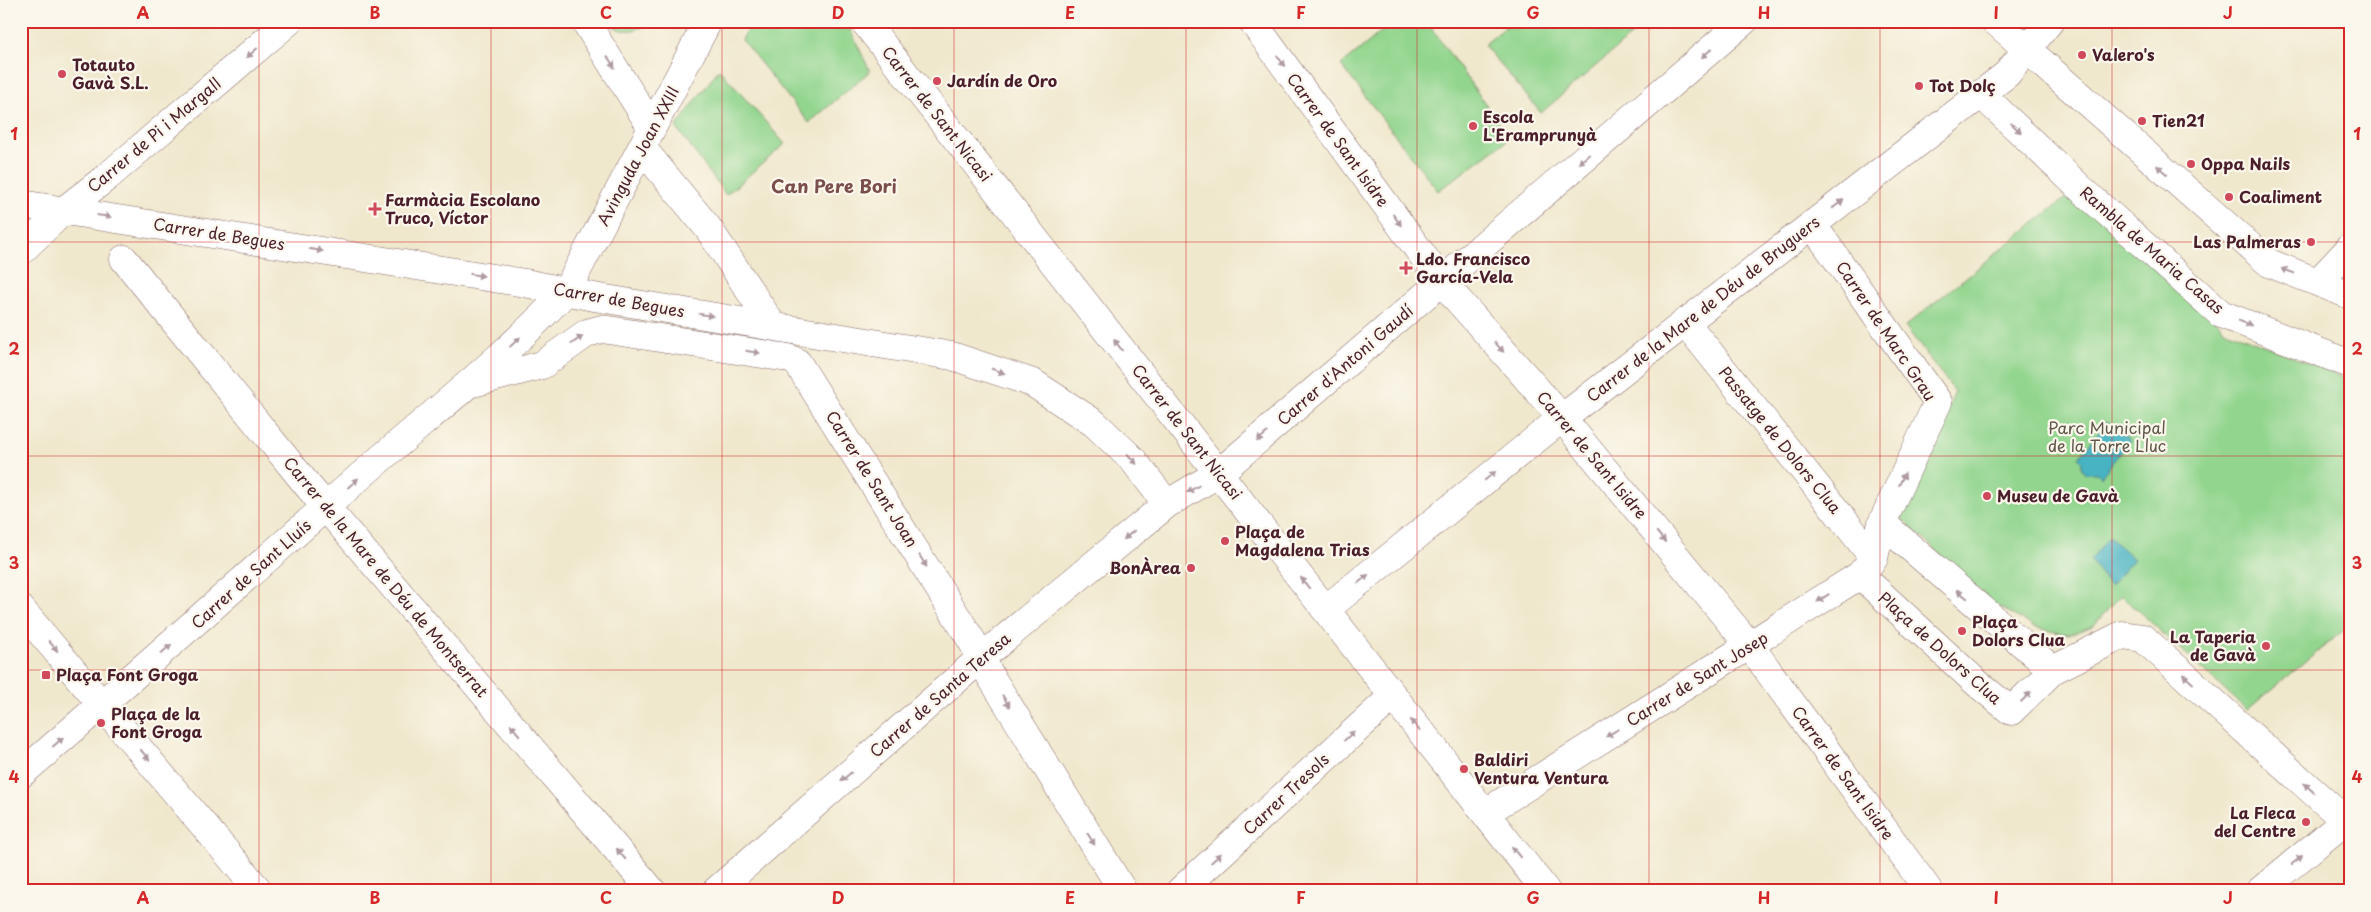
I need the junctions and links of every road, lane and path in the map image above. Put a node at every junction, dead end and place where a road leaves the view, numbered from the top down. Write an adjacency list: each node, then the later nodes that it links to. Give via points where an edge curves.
1 (289, 21): 13 (street, Carrer de Pi i Margall, one-way to 13)
2 (585, 21): 11 (street, one-way to 11)
3 (708, 21): 11 (street, Avinguda Joan XXIII)
4 (864, 21): 27 (street, Carrer de Sant Nicasi, one-way to 4)
5 (1252, 21): 18 (street, Carrer de Sant Isidre, one-way to 18)
6 (1744, 21): 18 (street, Carrer d'Antoni Gaudí, one-way to 18)
7 (1995, 21): 9 (street)
8 (2050, 21): 9 (street, Carrer de la Mare de Déu de Bruguers)
9 (2026, 49): 10 (street, Carrer de la Mare de Déu de Bruguers, via 2007,74); 19 (street, one-way to 9, via 2269,263)
10 (1981, 94): 14 (street, Carrer de la Mare de Déu de Bruguers, one-way to 10); 24 (street, Rambla de Maria Casas, one-way to 24, via 2221,314)
11 (647, 138): 20 (street, Avinguda Joan XXIII); 23 (street)
12 (21, 204): 13 (street, Carrer de Begues)
13 (62, 212): 16 (street, Carrer de Pi i Margall); 20 (street, Carrer de Begues, one-way to 20)
14 (1812, 224): 22 (street, Carrer de la Mare de Déu de Bruguers); 30 (street, Carrer de Marc Grau, one-way to 14, via 1938,402)
15 (2350, 248): 19 (street)
16 (21, 251)
17 (124, 259): 29 (street, Carrer de la Mare de Déu de Montserrat)
18 (1442, 282): 26 (street, Carrer de Sant Isidre, one-way to 26); 27 (street, Carrer d'Antoni Gaudí, one-way to 27)
19 (2318, 282): 21 (street)
20 (567, 290): 23 (street, Carrer de Begues, one-way to 23); 25 (street, Carrer de Sant Lluís, one-way to 20)
21 (2350, 295)
22 (1685, 322): 26 (street, Carrer de la Mare de Déu de Bruguers); 31 (street, Passatge de Dolors Clua)
23 (773, 326): 28 (street, Carrer de Begues, one-way to 28, via 952,356 1033,383 1094,423 1133,460)
24 (2350, 364)
25 (469, 384): 29 (street, Carrer de Sant Lluís, one-way to 25); 35 (street, Carrer de Sant Joan, one-way to 35, via 542,365 587,333 602,330 797,362)
26 (1562, 418): 33 (street, Carrer de la Mare de Déu de Bruguers, one-way to 26); 34 (street, Carrer de Sant Isidre, one-way to 34)
27 (1219, 474): 28 (street, one-way to 28); 33 (street, Carrer de Sant Nicasi, one-way to 27)
28 (1167, 504): 35 (street, Carrer de Santa Teresa, one-way to 35)
29 (326, 508): 38 (street, Carrer de Sant Lluís, one-way to 29); 43 (street, Carrer de la Mare de Déu de Montserrat, one-way to 29)
30 (1882, 523): 31 (street); 36 (street, one-way to 30)
31 (1867, 567): 34 (street, Carrer de Sant Josep, one-way to 34); 36 (street, Plaça de Dolors Clua, one-way to 36, via 1978,684 2011,711)
32 (21, 609): 38 (street, one-way to 38)
33 (1326, 610): 37 (street, Carrer de Sant Nicasi)
34 (1750, 646): 40 (street, Carrer de Sant Josep, one-way to 40); 48 (street, Carrer de Sant Isidre)
35 (981, 658): 44 (street, Carrer de Santa Teresa, one-way to 44); 45 (street, Carrer de Sant Joan, one-way to 45)
36 (2053, 670): 41 (street, one-way to 36, via 2143,638 2122,635)
37 (1392, 697): 40 (street, Carrer de Sant Nicasi, one-way to 37); 46 (street, Carrer Tresols, one-way to 37)
38 (102, 704): 39 (street, Carrer de Sant Lluís, one-way to 38); 42 (street, one-way to 42)
39 (21, 774)
40 (1486, 813): 47 (street, Carrer de Sant Nicasi, one-way to 40)
41 (2348, 821): 49 (street, one-way to 41)
42 (259, 891)
43 (652, 891)
44 (716, 891)
45 (1123, 891)
46 (1180, 891)
47 (1546, 891)
48 (1929, 891)
49 (2260, 891)

